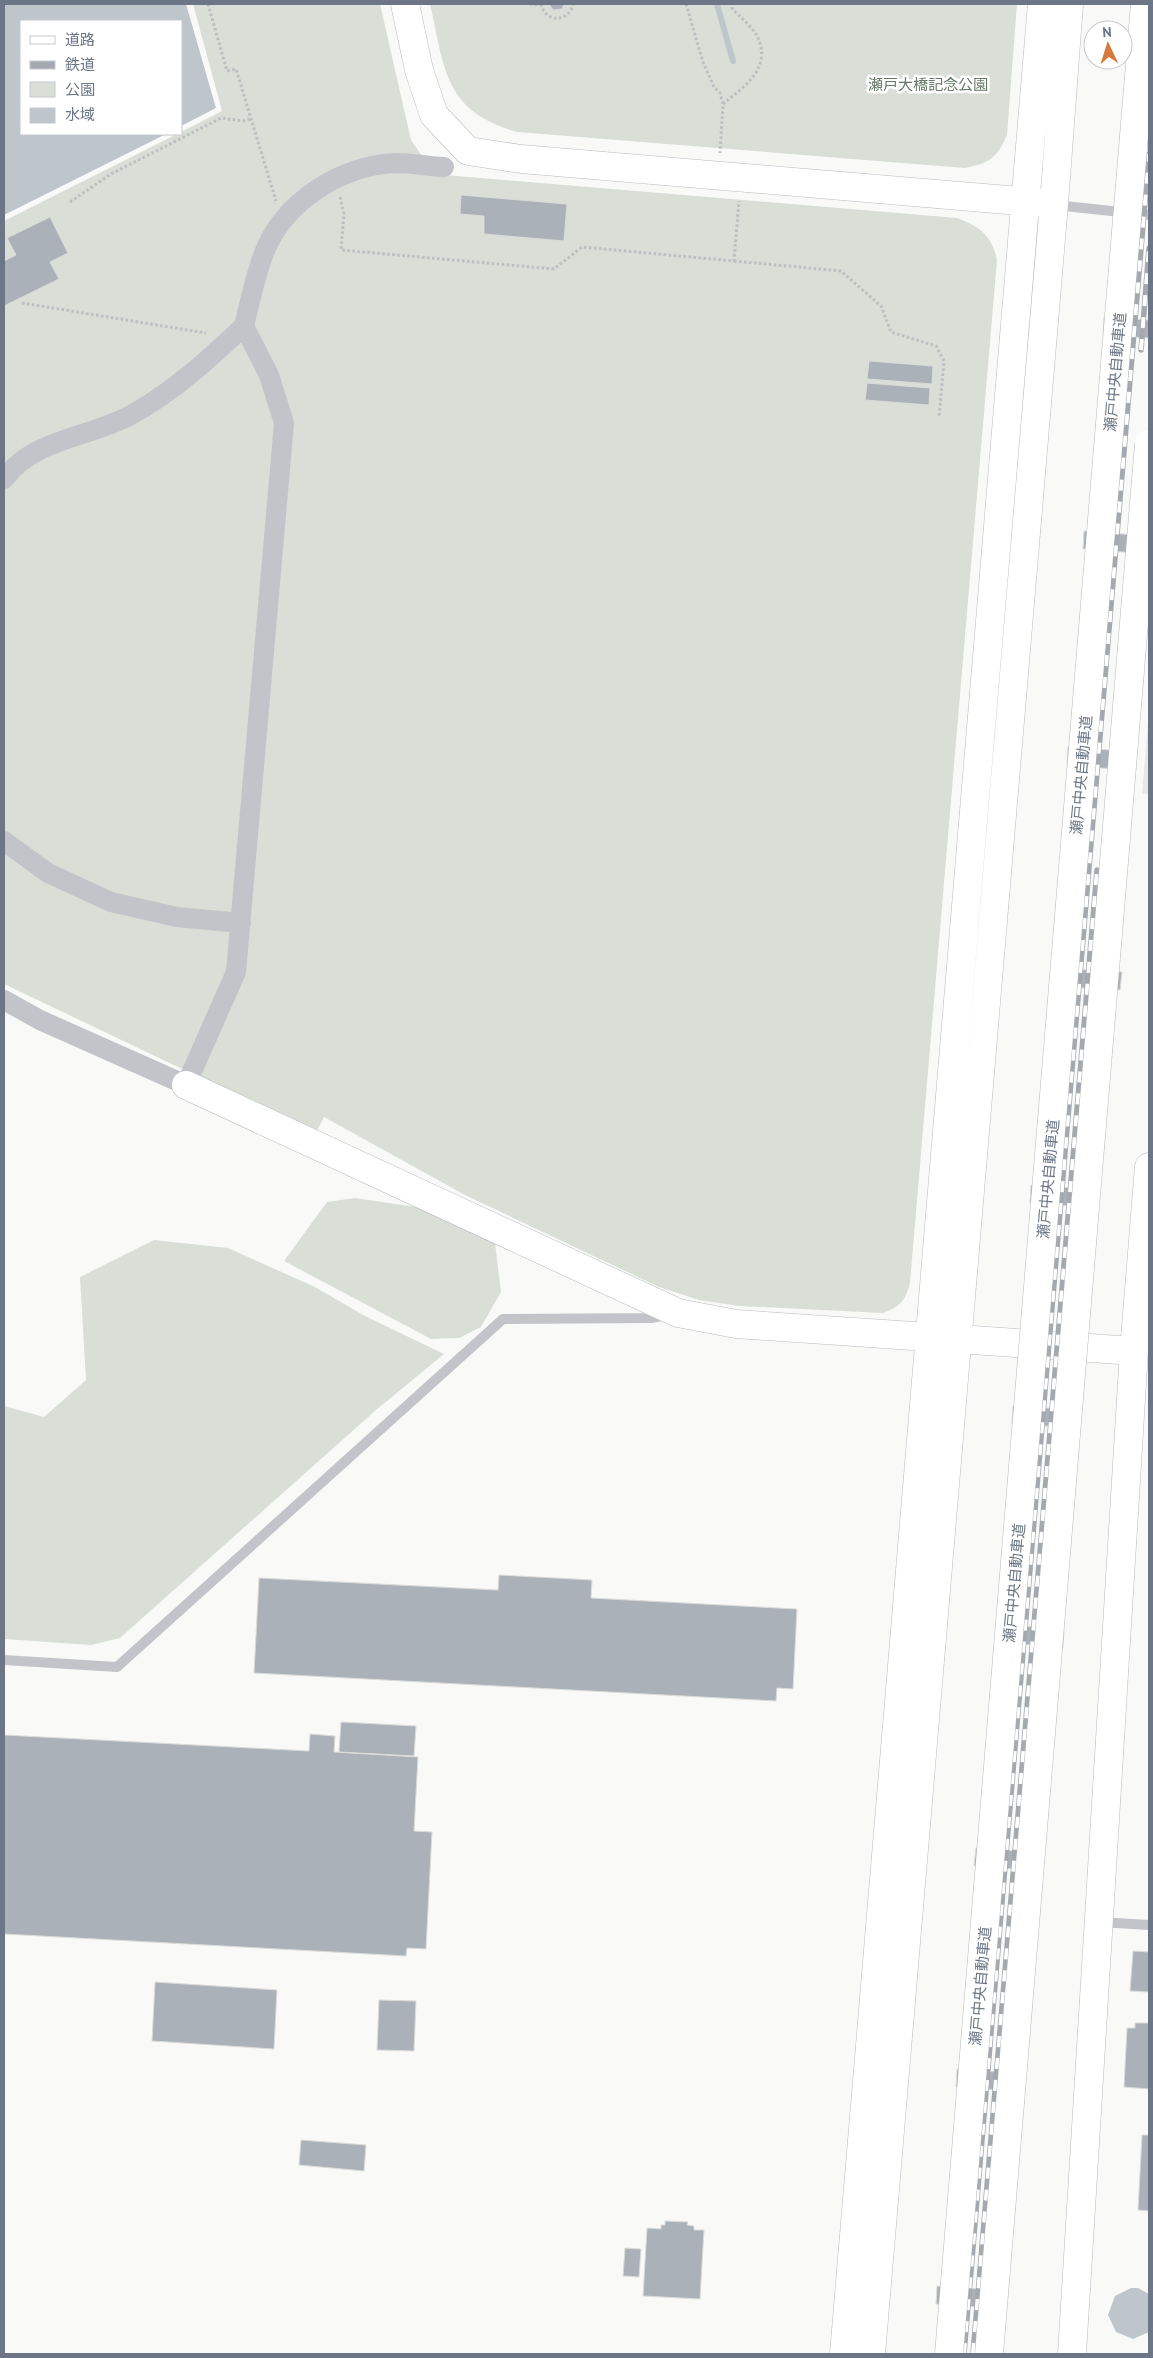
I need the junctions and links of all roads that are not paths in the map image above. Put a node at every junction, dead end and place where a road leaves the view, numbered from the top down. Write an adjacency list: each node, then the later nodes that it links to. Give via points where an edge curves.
1 (405, 4): 6 (main road, via 419,70 434,115 468,150 521,159)
2 (1042, 4): 6 (main road)
3 (1069, 4): 7 (main road)
4 (1145, 4): 26 (main road, 瀬戸中央自動車道, bridge)
5 (444, 168): 9 (street, via 395,164 353,170 297,204 264,253)
6 (1026, 202): 7 (main road); 18 (main road)
7 (1054, 204): 8 (lane); 19 (main road)
8 (1149, 216)
9 (244, 326): 11 (street, via 160,398 128,417 40,448); 13 (street, via 269,375 284,423)
10 (1149, 444): 27 (main road, bridge)
11 (4, 479)
12 (4, 841): 13 (street, via 48,873 112,902 177,917)
13 (241, 923): 15 (street, via 236,972)
14 (4, 1000): 15 (street, via 40,1020)
15 (186, 1085): 17 (main road)
16 (1149, 1167): 20 (main road)
17 (678, 1313): 18 (main road, via 736,1324); 21 (lane, via 651,1318 503,1319 117,1667)
18 (930, 1338): 19 (main road); 24 (main road)
19 (957, 1339): 20 (main road); 25 (main road)
20 (1136, 1369): 22 (main road)
21 (4, 1660)
22 (1099, 1922): 23 (lane); 28 (main road)
23 (1149, 1925)
24 (844, 2354)
25 (871, 2354)
26 (948, 2354)
27 (989, 2354)
28 (1072, 2354)

